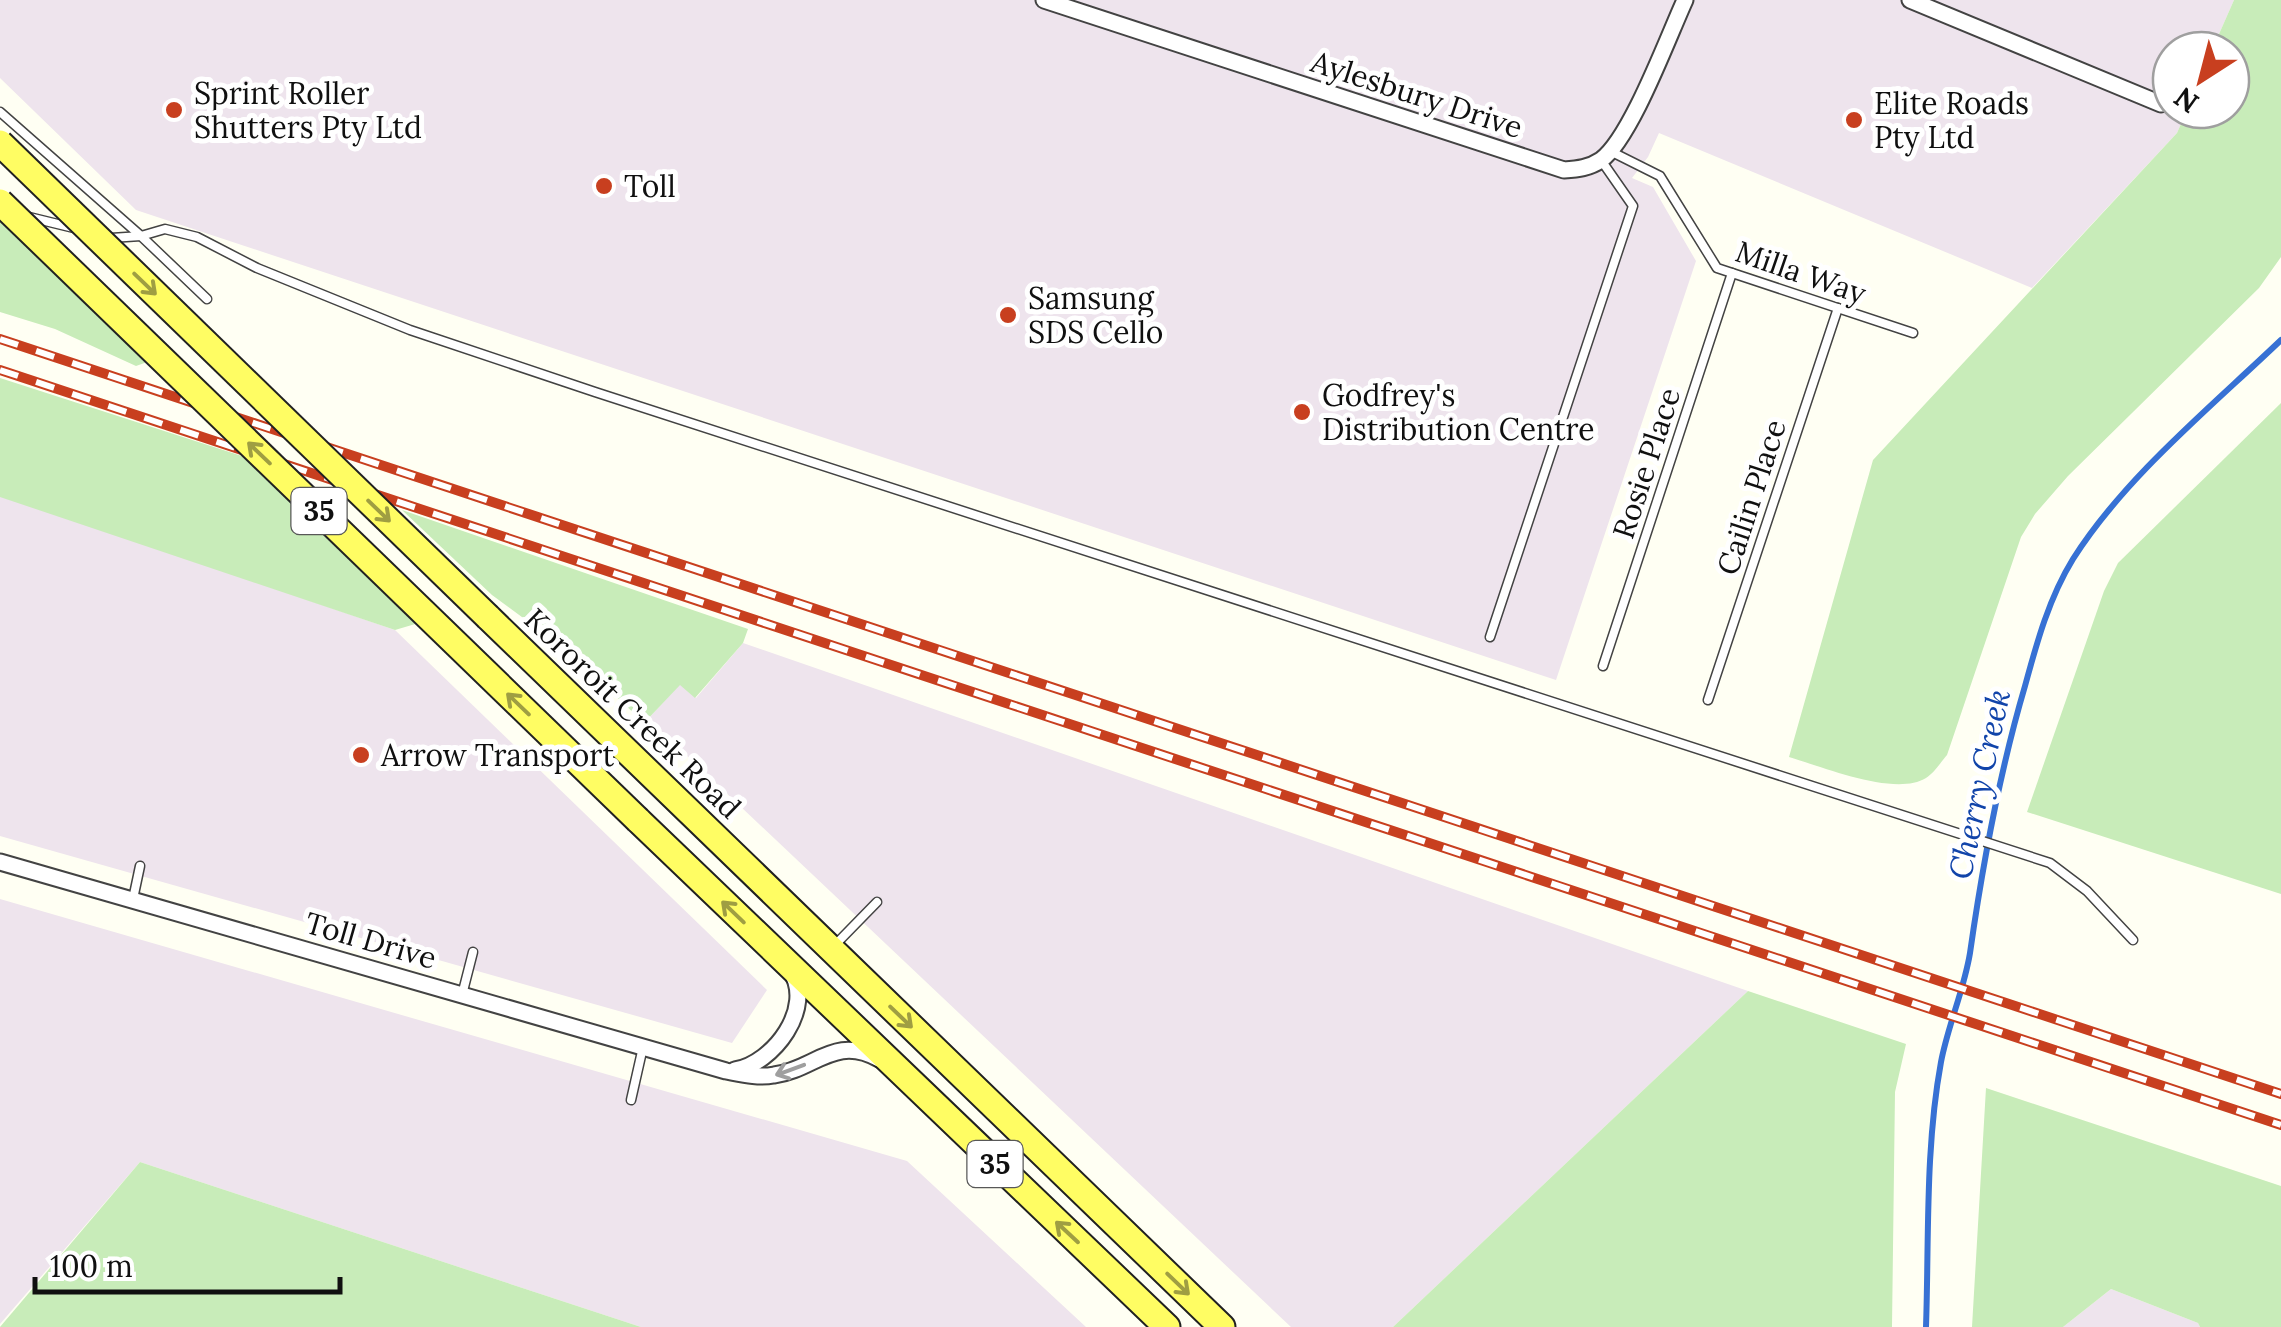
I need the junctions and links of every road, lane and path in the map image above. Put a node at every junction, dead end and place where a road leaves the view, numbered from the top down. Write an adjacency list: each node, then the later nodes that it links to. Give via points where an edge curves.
1 (1044, 0): 7 (street, Aylesbury Drive, via 1548,166 1580,170)
2 (1685, 0): 7 (street, via 1634,111)
3 (1910, 0): 4 (street)
4 (2151, 100)
5 (0, 112): 10 (lane)
6 (0, 144): 23 (main road, Kororoit Creek Road / 35, one-way to 23, bridge)
7 (1605, 156): 11 (lane, Milla Way, via 1660,176 1716,268); 15 (lane, via 1633,206)
8 (0, 202): 25 (main road, 35, one-way to 8, bridge)
9 (0, 210): 10 (lane, via 119,240)
10 (142, 236): 12 (lane); 22 (lane, via 165,229 197,237 410,330 2050,863)
11 (1732, 273): 13 (lane, Milla Way); 16 (lane, Rosie Place)
12 (208, 299)
13 (1838, 308): 14 (lane, Milla Way); 17 (lane, Cailin Place)
14 (1913, 333)
15 (1490, 637)
16 (1603, 666)
17 (1708, 700)
18 (0, 862): 20 (street, Toll Drive)
19 (140, 866): 20 (lane)
20 (133, 899): 26 (street, Toll Drive)
21 (877, 902): 23 (lane)
22 (2134, 940)
23 (830, 950): 32 (main road, Kororoit Creek Road / 35, one-way to 32)
24 (473, 952): 26 (lane)
25 (780, 957): 28 (street, via 794,975 788,1028 756,1064); 29 (main road, 35)
26 (462, 994): 27 (street, Toll Drive)
27 (643, 1047): 28 (street, Toll Drive); 30 (lane)
28 (726, 1071): 29 (street, Toll Drive, one-way to 28, via 874,1055 854,1050 824,1054 773,1076)
29 (908, 1082): 31 (main road, 35, one-way to 29)
30 (631, 1100)
31 (1168, 1327)
32 (1222, 1327)

